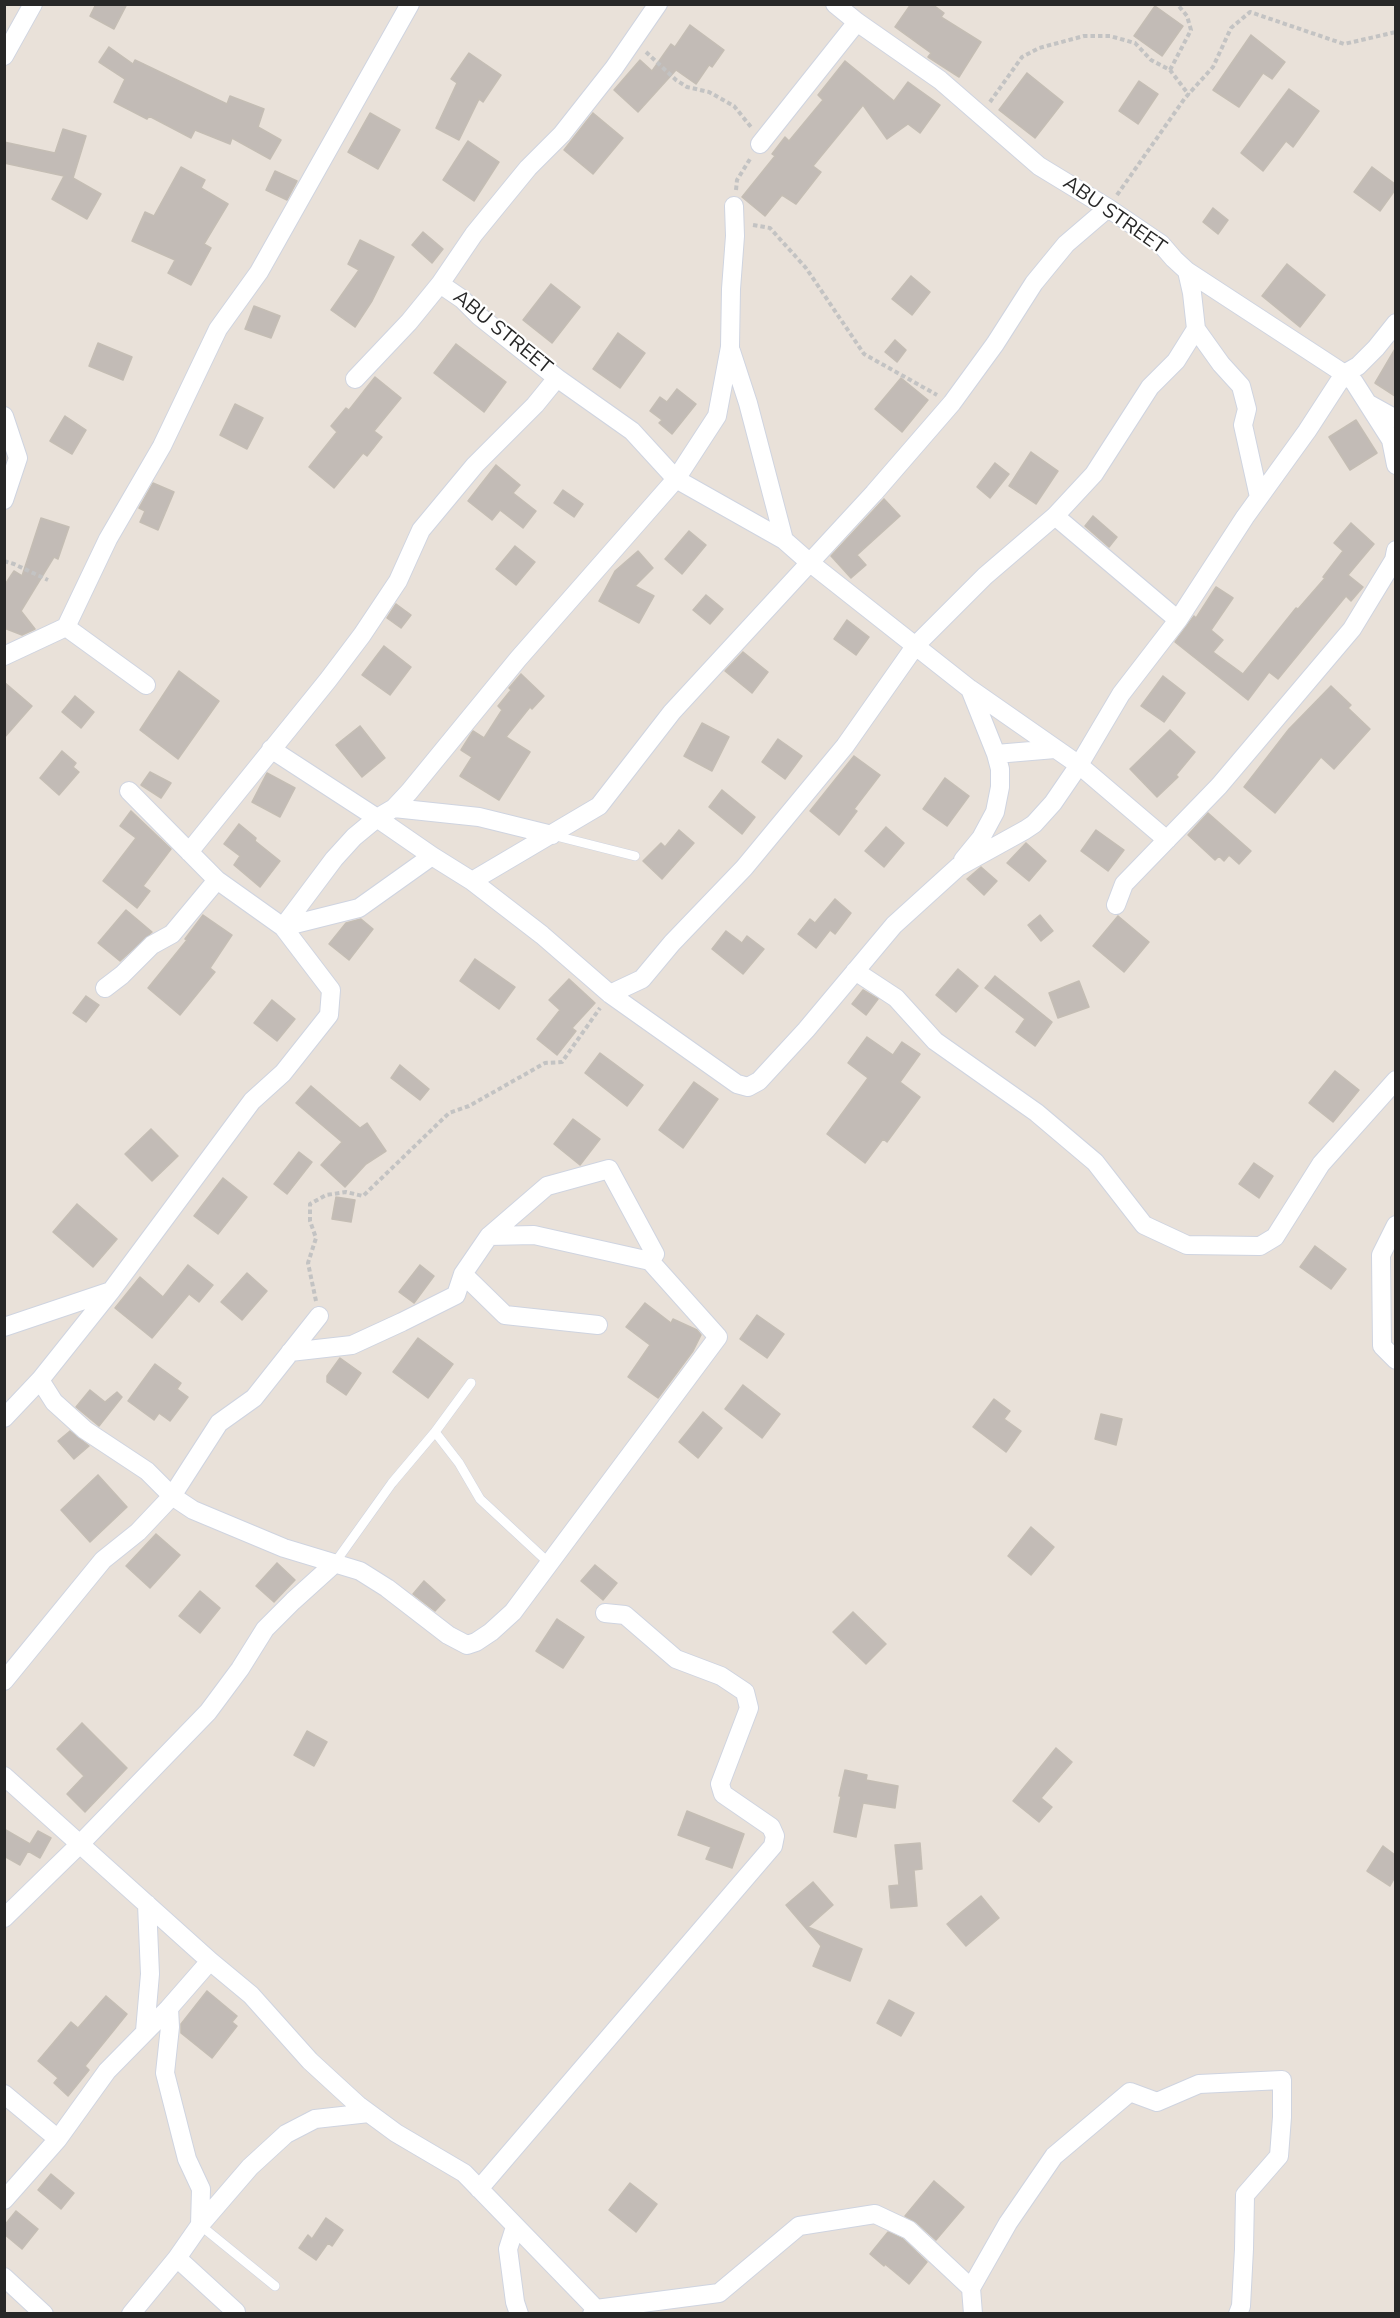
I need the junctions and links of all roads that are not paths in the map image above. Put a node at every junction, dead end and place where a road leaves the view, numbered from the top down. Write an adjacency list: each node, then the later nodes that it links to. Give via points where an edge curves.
1 (33, 4): 6 (street)
2 (410, 4): 30 (street, via 260,272 218,329 162,446 108,538)
3 (658, 4): 11 (street, ABU STREET, via 562,134 528,168 474,234)
4 (835, 4): 5 (street, ABU STREET)
5 (857, 22): 7 (street); 9 (street, ABU STREET, via 940,80 1040,166)
6 (4, 56)
7 (760, 144)
8 (734, 206): 14 (street)
9 (1108, 208): 10 (street, ABU STREET, via 1161,244); 28 (street, via 1066,244 1034,283 952,404)
10 (1187, 270): 13 (street); 15 (street, ABU STREET)
11 (440, 284): 16 (street, ABU STREET); 17 (street)
12 (1395, 323): 15 (street, via 1358,366)
13 (1196, 329): 23 (street, via 1241,386 1248,409 1244,425); 25 (street, via 1176,361 1150,387 1094,474)
14 (730, 347): 22 (street, via 717,416); 26 (street)
15 (1344, 374): 18 (street, ABU STREET, via 1354,382); 23 (street)
16 (557, 378): 22 (street, via 632,431); 36 (street, ABU STREET, via 475,465 421,530 398,581 362,635)
17 (355, 379)
18 (1365, 402): 20 (street); 21 (street, ABU STREET, via 1391,440)
19 (4, 416): 24 (street, via 18,458)
20 (1395, 419)
21 (1395, 465)
22 (676, 478): 26 (street); 40 (street)
23 (1259, 497): 29 (street)
24 (4, 500)
25 (1055, 516): 29 (street); 31 (street, via 985,576)
26 (784, 540): 28 (street)
27 (1395, 550): 43 (street, via 1394,560 1352,629 1320,670)
28 (809, 562): 31 (street); 42 (street, via 672,712 599,806)
29 (1178, 620): 38 (street, via 1121,694)
30 (66, 627): 32 (street); 33 (street)
31 (916, 645): 34 (street); 54 (street, via 845,746 744,868 642,979)
32 (4, 656)
33 (146, 685)
34 (970, 689): 35 (street); 37 (street)
35 (1055, 748): 37 (street); 38 (street)
36 (270, 749): 41 (street); 44 (street, ABU STREET)
37 (996, 754): 47 (street, via 1000,787 995,812)
38 (1079, 765): 43 (street); 47 (street, via 1034,824)
39 (129, 791): 44 (street)
40 (394, 808): 41 (street); 42 (street, via 479,818)
41 (377, 818): 45 (street); 51 (street, via 334,859)
42 (552, 835): 46 (lane); 49 (street)
43 (1167, 840): 50 (street, via 1124,884)
44 (189, 852): 48 (street)
45 (432, 856): 49 (street); 51 (street, via 359,908)
46 (635, 856)
47 (958, 867): 52 (street, via 894,925)
48 (217, 880): 51 (street); 53 (street, via 172,934 152,945)
49 (472, 882): 54 (street)
50 (1116, 905)
51 (283, 927): 61 (street, via 331,990 329,1015 283,1073 252,1101)
52 (855, 971): 54 (street, via 807,1030 759,1082 748,1087 737,1084); 55 (street, via 896,998 935,1041 1036,1113 1095,1162 1144,1225 1187,1245 1260,1246 1275,1237 1321,1164)
53 (105, 988)
54 (610, 994)
55 (1395, 1080)
56 (1395, 1225): 58 (street)
57 (489, 1236): 59 (street, via 534,1235); 59 (street, via 547,1186 609,1169 655,1254); 60 (street)
58 (1388, 1260): 66 (street, via 1382,1346)
59 (650, 1261): 73 (street, via 718,1337)
60 (462, 1274): 63 (street, via 505,1315); 65 (street, via 456,1295 352,1345)
61 (111, 1291): 64 (street); 67 (street)
62 (319, 1316): 65 (street)
63 (598, 1325)
64 (4, 1327)
65 (290, 1352): 71 (street, via 254,1398 219,1423)
66 (1395, 1360)
67 (40, 1380): 69 (street); 71 (street, via 54,1402 85,1430 147,1471)
68 (471, 1383): 70 (lane)
69 (4, 1418)
70 (435, 1432): 72 (lane, via 392,1483); 73 (lane, via 480,1499)
71 (172, 1496): 72 (street, via 193,1510); 75 (street, via 138,1532 103,1560)
72 (334, 1564): 73 (street, via 360,1571 467,1645 491,1632 513,1612); 77 (street, via 265,1629 208,1712)
73 (550, 1564)
74 (605, 1613): 86 (street, via 625,1615 676,1659 721,1676 745,1692 749,1708 720,1784 723,1794 771,1827 775,1836 773,1846)
75 (4, 1681)
76 (4, 1776): 77 (street)
77 (81, 1844): 78 (street); 79 (street)
78 (147, 1904): 80 (street); 82 (street, via 150,1974)
79 (4, 1918)
80 (210, 1961): 81 (street); 84 (street, via 251,1995 310,2061)
81 (169, 2008): 82 (street); 88 (street, via 165,2073 187,2159 201,2189)
82 (145, 2031): 85 (street, via 107,2071)
83 (4, 2094): 85 (street)
84 (369, 2113): 86 (street, via 464,2173); 88 (street, via 315,2119 286,2134 250,2167)
85 (58, 2139): 87 (street)
86 (480, 2189): 89 (street)
87 (4, 2200)
88 (200, 2225): 90 (street); 92 (lane)
89 (515, 2227): 95 (street); 98 (street, via 508,2249)
90 (177, 2258): 94 (street); 97 (street)
91 (4, 2277): 96 (street)
92 (275, 2286)
93 (971, 2288): 95 (street, via 909,2230 875,2214 799,2226 719,2293); 99 (street); 100 (street, via 1008,2223 1054,2156 1130,2092 1157,2102 1199,2084 1282,2080 1279,2156 1245,2195)
94 (236, 2312)
95 (596, 2312)
96 (44, 2313)
97 (130, 2313)
98 (519, 2313)
99 (973, 2313)
100 (1238, 2313)

